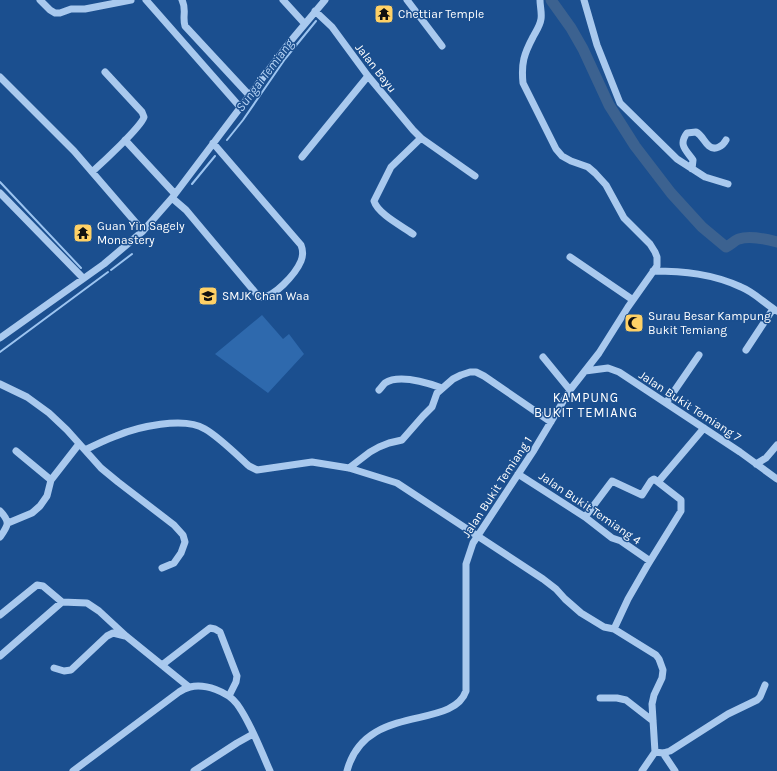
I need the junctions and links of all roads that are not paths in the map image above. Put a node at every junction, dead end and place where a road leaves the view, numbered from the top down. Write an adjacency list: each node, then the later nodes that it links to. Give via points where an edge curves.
1 (40, 0): 9 (street, via 55,13 85,9)
2 (130, 0): 9 (street)
3 (146, 0): 18 (street)
4 (182, 0): 17 (street, via 185,26)
5 (283, 0): 12 (street)
6 (325, 0): 11 (street)
7 (540, 0): 33 (street, via 541,19 522,60 523,82 556,150 595,173 606,185 624,218 650,244 658,257 657,266)
8 (584, 0): 24 (street, via 596,45 620,103 677,159)
9 (114, 1)
10 (409, 1): 13 (street)
11 (315, 11): 12 (street); 15 (street, Jalan Bayu, via 332,28)
12 (304, 23): 17 (street)
13 (442, 46)
14 (105, 72): 20 (street, via 144,115 142,122)
15 (368, 76): 19 (street, Jalan Bayu); 23 (street)
16 (0, 77): 25 (street)
17 (249, 95): 18 (street)
18 (240, 107): 22 (street)
19 (421, 138): 26 (street, Jalan Bayu); 31 (street, via 391,167 374,201 382,212)
20 (125, 140): 25 (street); 29 (street)
21 (726, 140): 24 (street, via 721,146 713,148 709,147 700,134 687,133 682,141 693,160)
22 (213, 143): 29 (street); 29 (street, via 301,245 301,261 288,281 267,296 259,297)
23 (302, 156)
24 (692, 169): 27 (street, via 705,177)
25 (92, 172): 30 (street)
26 (475, 176)
27 (728, 184)
28 (0, 193): 34 (street)
29 (173, 196): 30 (street)
30 (143, 231): 34 (street)
31 (413, 234)
32 (570, 258): 35 (street)
33 (653, 271): 35 (street, Jalan Bukit Temiang 1); 36 (street, via 692,272 715,277 742,287)
34 (83, 278): 37 (street)
35 (633, 300): 41 (street, Jalan Bukit Temiang 1)
36 (775, 310): 38 (street)
37 (0, 338)
38 (746, 350)
39 (699, 355): 48 (street)
40 (543, 357): 47 (street)
41 (596, 357): 42 (street, Jalan Bukit Temiang 7); 43 (street, Jalan Bukit Temiang 1)
42 (608, 368): 43 (street); 48 (street, Jalan Bukit Temiang 7)
43 (585, 371): 47 (street, Jalan Bukit Temiang 1)
44 (0, 384): 51 (street, via 27,397 49,413)
45 (442, 388): 46 (street, via 414,380 395,380 386,383); 49 (street, via 460,375 476,372); 56 (street, via 437,393 432,407 407,436 370,452)
46 (379, 390)
47 (570, 390): 49 (street, Jalan Bukit Temiang 1)
48 (666, 403): 50 (street, Jalan Bukit Temiang 7)
49 (551, 422): 57 (street, Jalan Bukit Temiang 1)
50 (704, 428): 55 (street, Jalan Bukit Temiang 7); 60 (street)
51 (79, 444): 53 (street); 59 (street)
52 (777, 446): 55 (street)
53 (85, 450): 56 (street, via 131,430 175,423 191,424 204,428 257,470 312,462); 67 (street, via 118,482 174,525 183,535 185,542 181,553 174,563)
54 (16, 451): 59 (street)
55 (756, 464): 58 (street, Jalan Bukit Temiang 7)
56 (349, 468): 64 (street, via 397,483)
57 (518, 474): 62 (street, Jalan Bukit Temiang 4); 64 (street, Jalan Bukit Temiang 1)
58 (777, 479)
59 (51, 480): 63 (street, via 47,496 40,506 32,513)
60 (658, 482): 62 (street, via 653,479 642,495 612,481); 66 (street, via 681,500 682,506)
61 (0, 511): 63 (street)
62 (585, 517): 66 (street, Jalan Bukit Temiang 4, via 612,538)
63 (8, 523): 65 (street)
64 (477, 536): 70 (street, via 544,579 581,612 604,627); 86 (street, Jalan Bukit Temiang 1, via 466,564 464,699 442,711 380,729 366,739 356,752)
65 (0, 538)
66 (650, 561): 70 (street)
67 (162, 568)
68 (62, 602): 69 (street, via 43,586 37,585); 71 (street, via 87,603); 72 (street)
69 (0, 615)
70 (614, 629): 79 (street, via 656,655 661,664 662,678 653,698)
71 (126, 636): 73 (street); 74 (street, via 113,633 107,636 71,670)
72 (0, 656)
73 (162, 664): 76 (street); 77 (street, via 210,628 215,629 220,632 237,676)
74 (54, 668)
75 (765, 685): 82 (street, via 756,700)
76 (190, 687): 77 (street, via 210,688); 83 (street, via 179,692)
77 (229, 696): 80 (street, via 237,704)
78 (600, 698): 79 (street, via 626,700)
79 (653, 721): 81 (street)
80 (253, 734): 84 (street); 85 (street)
81 (655, 752): 82 (street); 87 (street)
82 (663, 753): 88 (street)
83 (73, 771)
84 (194, 771)
85 (270, 771)
86 (348, 771)
87 (642, 771)
88 (675, 771)

